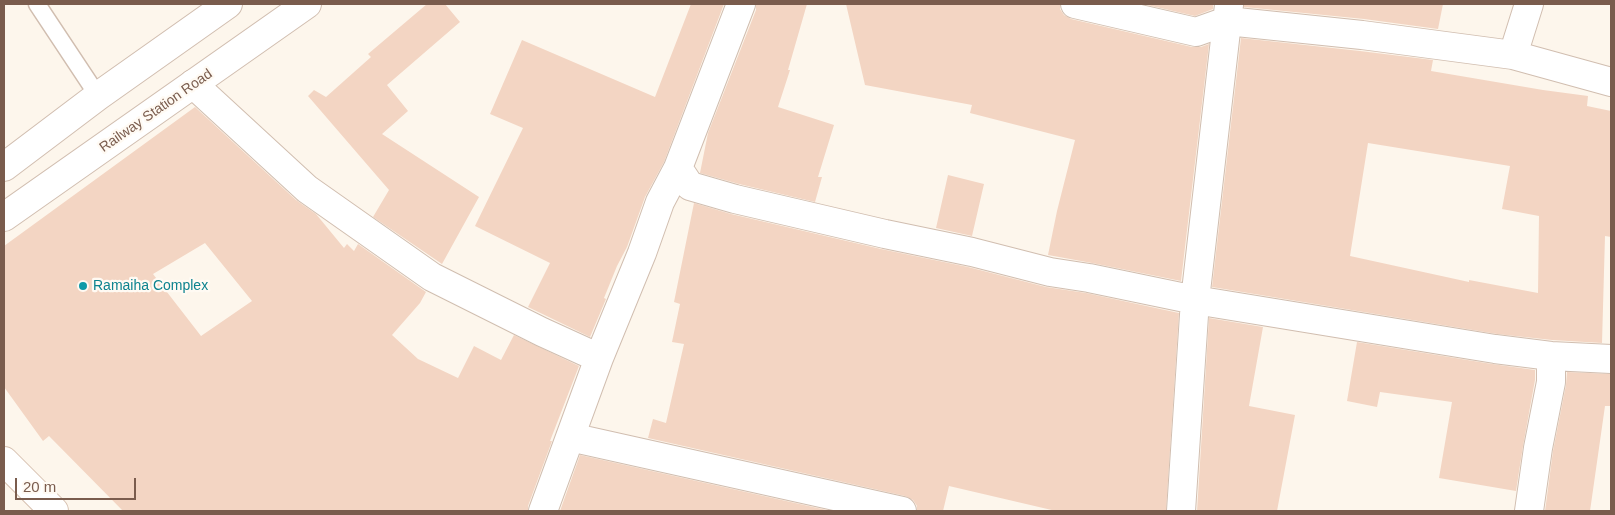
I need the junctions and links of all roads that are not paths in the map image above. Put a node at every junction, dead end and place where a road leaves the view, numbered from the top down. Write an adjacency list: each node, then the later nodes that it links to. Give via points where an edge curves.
1 (37, 4): 11 (lane)
2 (228, 4): 11 (street)
3 (307, 4): 10 (street, Railway Station Road)
4 (741, 4): 13 (street)
5 (1075, 4): 7 (street, via 1196,32)
6 (1530, 4): 8 (street)
7 (1228, 12): 8 (street, via 1362,35); 15 (street)
8 (1513, 55): 9 (street)
9 (1611, 82)
10 (193, 84): 14 (street, Railway Station Road); 17 (street, via 307,189 432,277)
11 (98, 96): 12 (street)
12 (4, 167)
13 (678, 168): 15 (street, via 690,186 735,199 1050,272); 17 (street, via 660,202)
14 (4, 216)
15 (1196, 300): 16 (street); 24 (street)
16 (1551, 356): 18 (street); 25 (street, via 1551,382)
17 (599, 358): 19 (street)
18 (1611, 359)
19 (570, 437): 22 (street); 23 (street)
20 (4, 461): 21 (street)
21 (54, 511)
22 (543, 511)
23 (902, 511)
24 (1181, 511)
25 (1529, 511)

